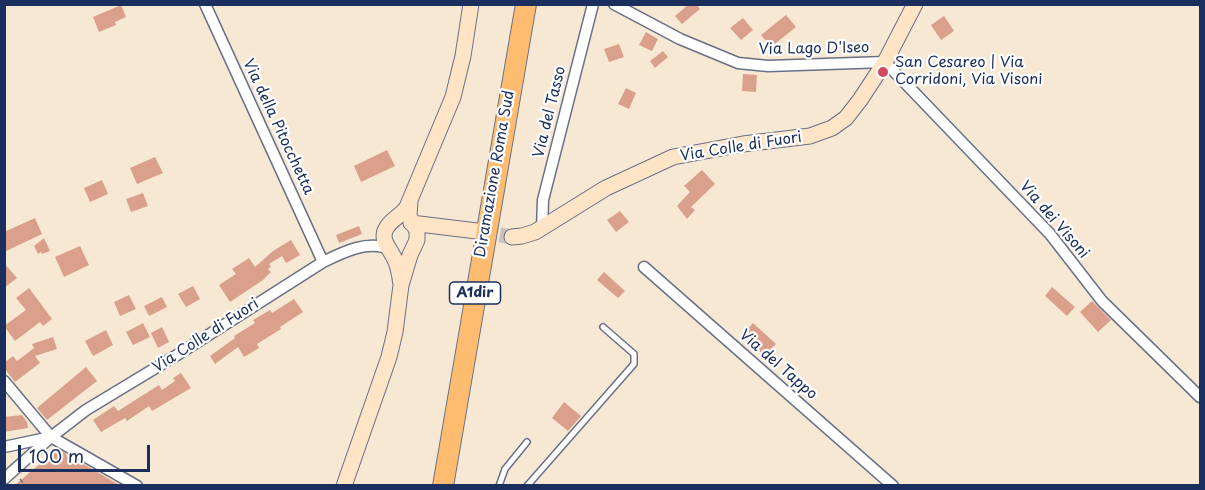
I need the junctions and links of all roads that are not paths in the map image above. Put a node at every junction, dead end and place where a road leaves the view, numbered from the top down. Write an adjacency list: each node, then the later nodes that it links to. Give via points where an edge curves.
1 (205, 4): 18 (street, Via della Pitocchetta)
2 (471, 4): 9 (street, via 453,97)
3 (526, 4): 30 (highway, Diramazione Roma Sud / A1dir)
4 (536, 4): 31 (highway, Diramazione Roma Sud / A1dir)
5 (593, 4): 11 (street, Via del Tasso, via 543,200)
6 (614, 4): 8 (street, Via Lago D'Iseo, via 687,43 743,64)
7 (915, 4): 8 (street, Via Colle di Fuori)
8 (885, 62): 11 (street, Via Colle di Fuori, via 852,111 829,130 673,157 606,188); 23 (street, Via dei Visoni, via 1050,234 1102,301)
9 (404, 221): 10 (street); 13 (street, via 387,227); 15 (street, via 417,231)
10 (440, 226): 12 (street); 15 (street, via 427,231)
11 (542, 229): 14 (street, Via Colle di Fuori)
12 (477, 231)
13 (384, 234): 16 (street, Via Colle di Fuori); 17 (street)
14 (512, 237)
15 (416, 244): 17 (street, via 402,253); 20 (street)
16 (366, 246): 17 (street, Via Colle di Fuori); 18 (street, Via Colle di Fuori)
17 (390, 249): 20 (street)
18 (323, 262): 24 (street, Via Colle di Fuori, via 86,410)
19 (644, 267): 34 (street, Via del Tappo)
20 (401, 285): 29 (street, via 389,357)
21 (603, 327): 33 (lane, via 634,354 634,364)
22 (4, 381): 24 (street)
23 (1200, 397)
24 (51, 437): 26 (street); 27 (street, Via Colle di Fuori); 28 (street)
25 (527, 442): 32 (lane, via 505,469)
26 (4, 447)
27 (4, 479)
28 (137, 486)
29 (345, 486)
30 (443, 486)
31 (455, 486)
32 (499, 486)
33 (527, 486)
34 (893, 486)

